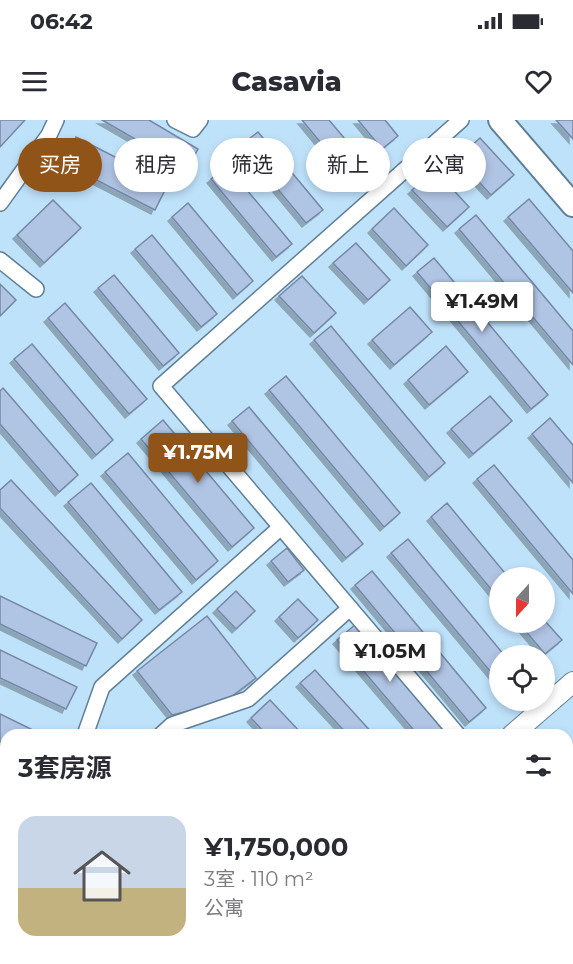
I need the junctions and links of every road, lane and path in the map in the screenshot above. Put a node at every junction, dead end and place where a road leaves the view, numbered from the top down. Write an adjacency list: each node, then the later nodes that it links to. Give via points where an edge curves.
1 (56, 120): 8 (street)
2 (175, 120): 3 (street, via 194,129)
3 (201, 120)
4 (461, 120): 12 (street, via 161,386)
5 (500, 120): 9 (main road)
6 (520, 120): 7 (main road)
7 (573, 182)
8 (0, 203)
9 (573, 205)
10 (0, 260): 11 (street)
11 (36, 289)
12 (281, 527): 13 (street); 15 (street, via 102,687)
13 (350, 608): 16 (street, via 248,699); 17 (street)
14 (573, 682): 18 (street)
15 (87, 729)
16 (168, 729)
17 (453, 729)
18 (519, 729)

